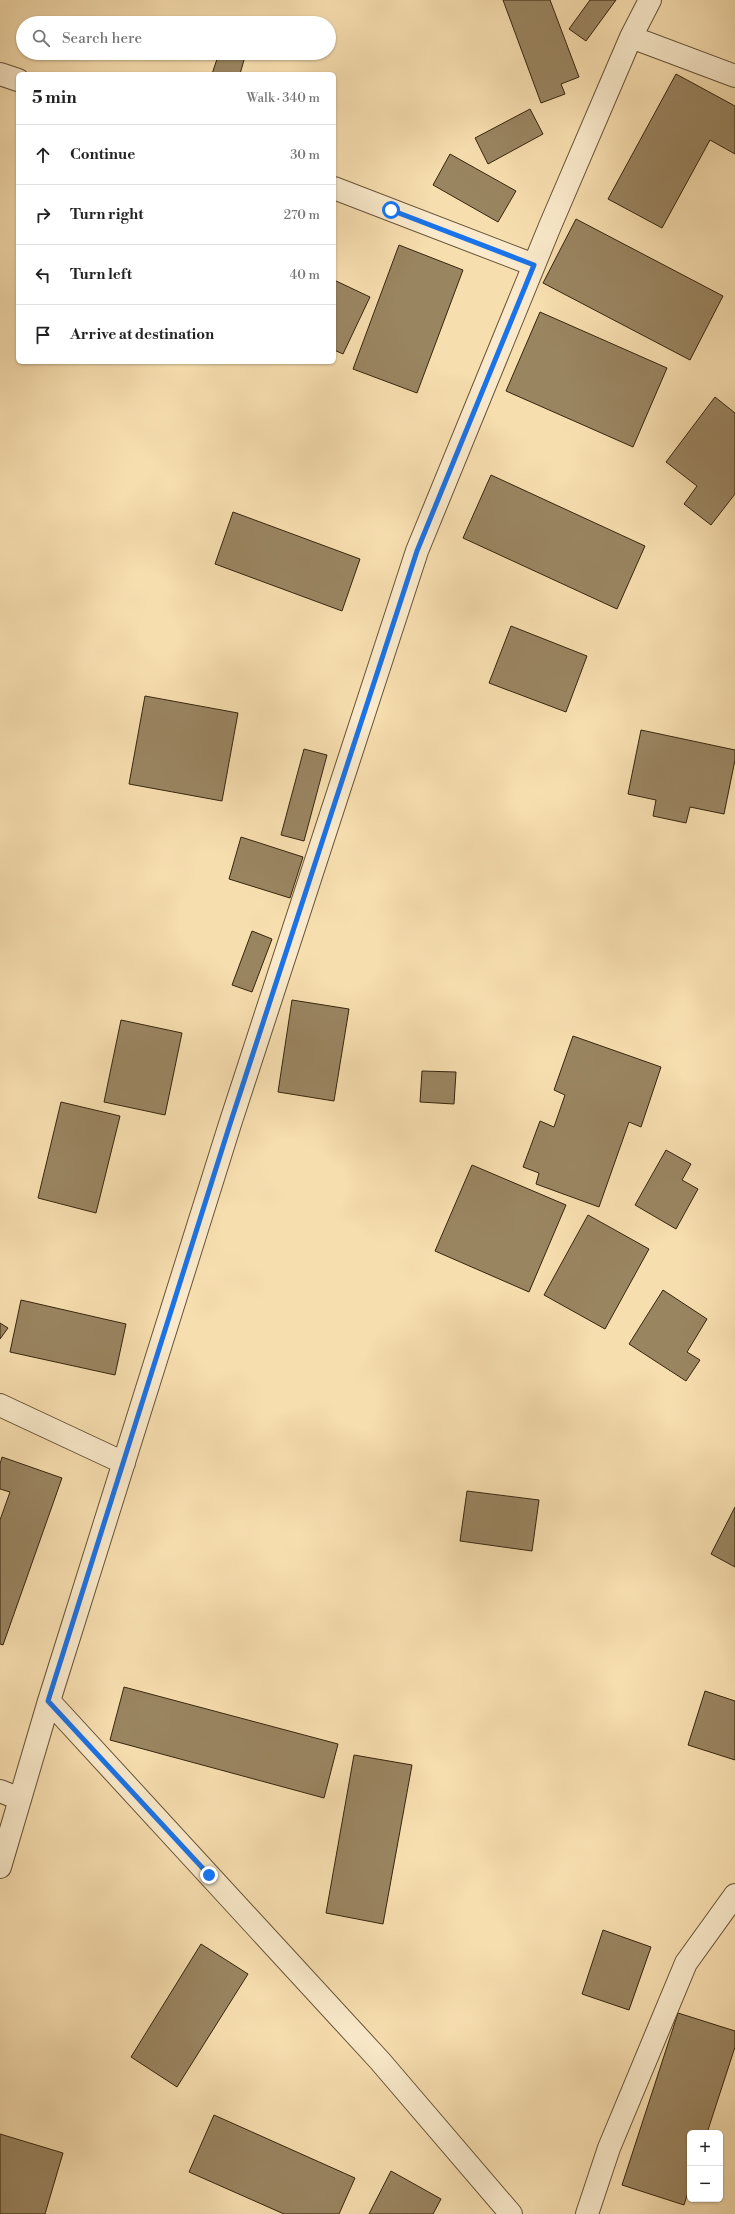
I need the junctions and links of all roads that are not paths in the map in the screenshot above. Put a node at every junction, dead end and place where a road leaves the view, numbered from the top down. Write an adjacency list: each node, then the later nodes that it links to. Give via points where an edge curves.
1 (650, 0): 2 (street)
2 (631, 37): 4 (street); 7 (street)
3 (0, 74): 5 (street)
4 (735, 76)
5 (16, 79)
6 (336, 189): 7 (street)
7 (534, 265): 9 (street, via 417,551 230,1124)
8 (0, 1405): 9 (street)
9 (124, 1463): 10 (street)
10 (48, 1701): 12 (street); 15 (street, via 380,2061)
11 (0, 1790): 12 (street)
12 (20, 1799): 13 (street)
13 (0, 1867)
14 (735, 1895): 16 (street, via 686,1963 609,2148)
15 (511, 2214)
16 (587, 2214)

